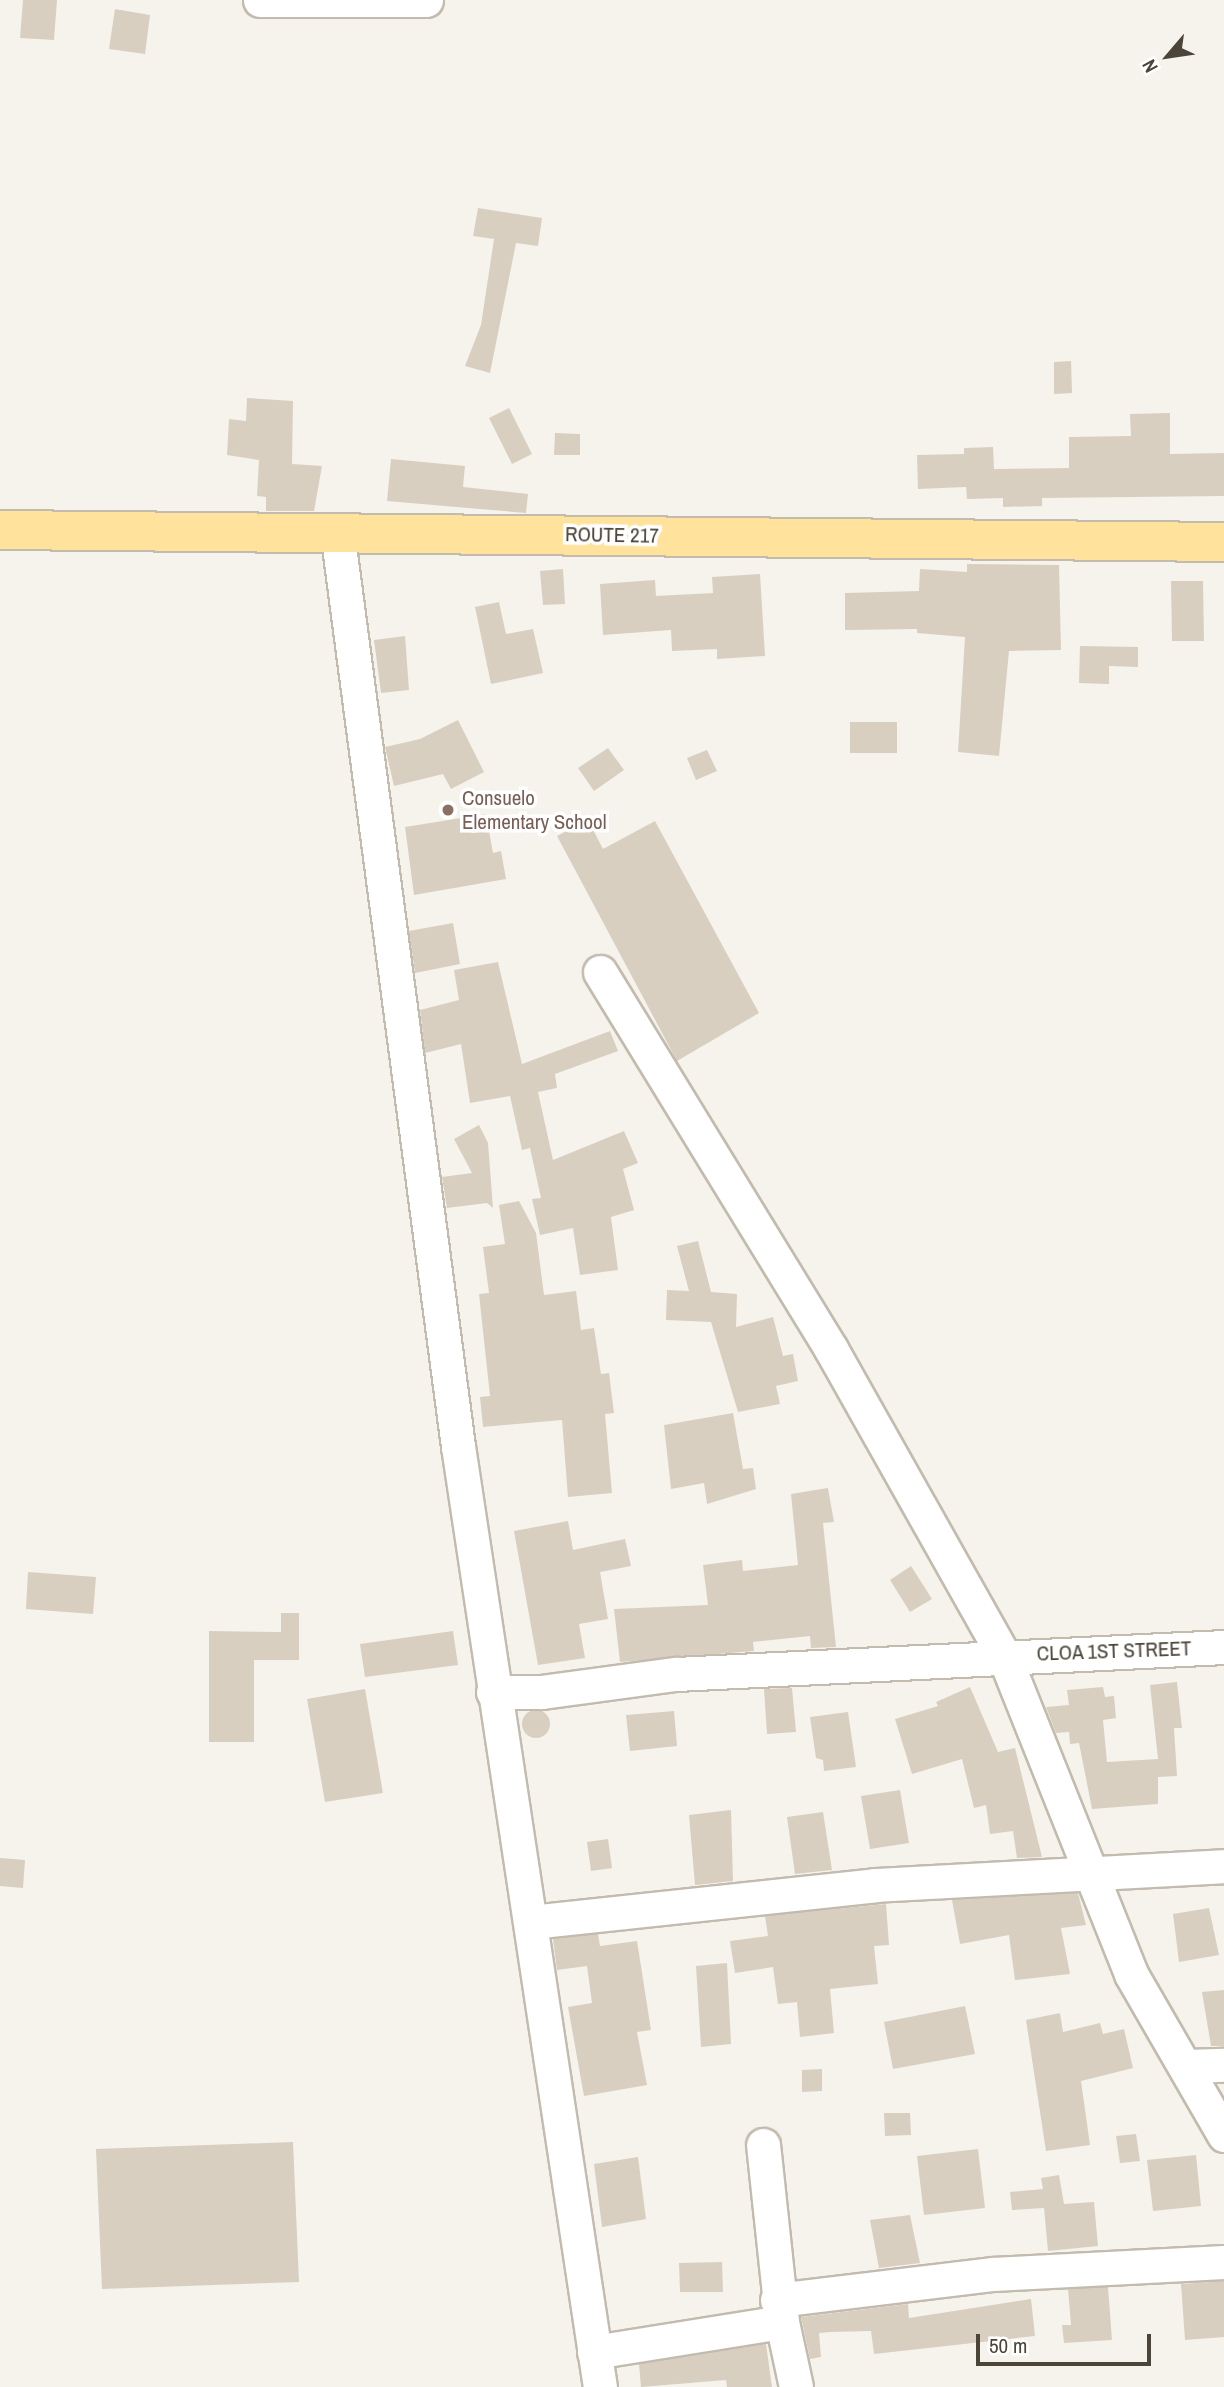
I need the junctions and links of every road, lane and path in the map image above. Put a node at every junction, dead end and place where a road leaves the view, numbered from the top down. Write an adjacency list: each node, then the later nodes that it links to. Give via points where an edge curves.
1 (260, 0): 2 (street)
2 (299, 0): 3 (street)
3 (426, 0)
4 (0, 530): 5 (main road, ROUTE 217)
5 (337, 531): 6 (main road, ROUTE 217); 10 (street)
6 (1224, 542)
7 (600, 972): 9 (street, via 826,1340)
8 (1224, 1647): 9 (street, CLOA 1ST STREET)
9 (1004, 1656): 10 (street, CLOA 1ST STREET, via 676,1674 542,1692); 12 (street)
10 (494, 1692): 13 (street)
11 (1224, 1866): 12 (street)
12 (1090, 1873): 13 (street, via 853,1886); 15 (street, via 1131,1974)
13 (531, 1922): 20 (street)
14 (1224, 2065): 15 (street)
15 (1186, 2066): 16 (street)
16 (1224, 2135)
17 (763, 2145): 19 (street)
18 (1224, 2262): 19 (street, via 993,2274)
19 (779, 2311): 20 (street); 22 (street)
20 (594, 2352): 21 (street)
21 (600, 2387)
22 (796, 2387)

